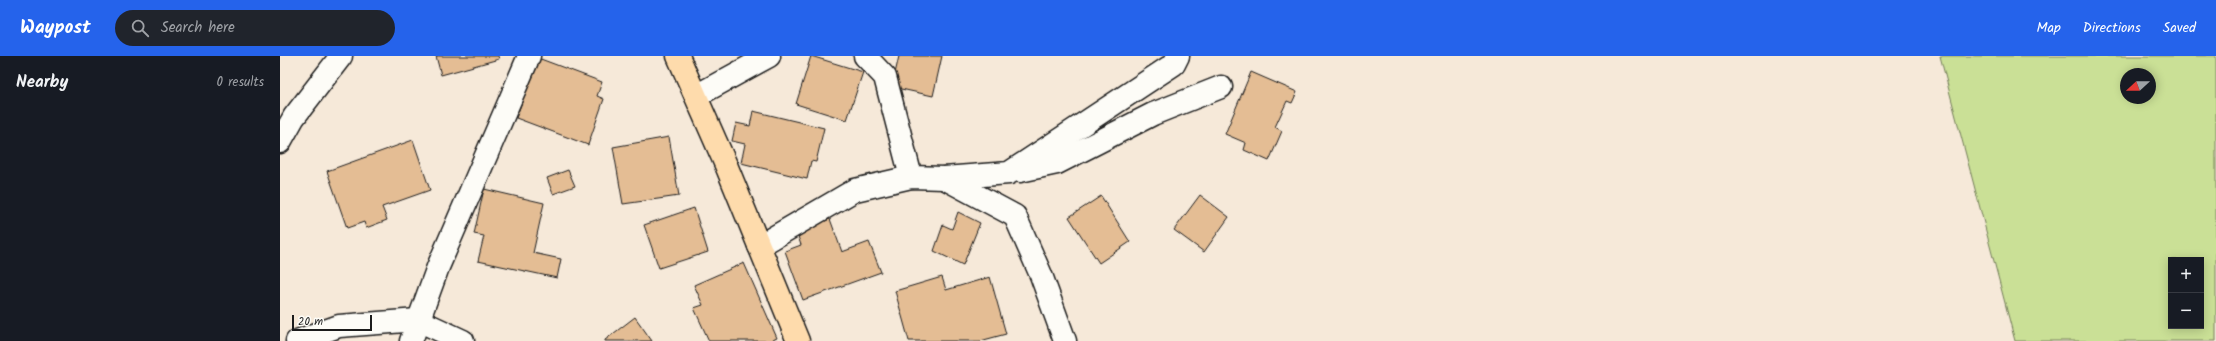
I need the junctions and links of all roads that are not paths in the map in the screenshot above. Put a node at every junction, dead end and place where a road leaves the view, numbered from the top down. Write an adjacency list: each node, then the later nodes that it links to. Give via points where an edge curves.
1 (341, 56): 9 (street, via 294,117)
2 (529, 56): 14 (street, via 441,260)
3 (678, 56): 8 (main road)
4 (769, 56): 8 (street)
5 (865, 56): 11 (street, via 885,78)
6 (1178, 56): 10 (street, via 1174,64)
7 (1221, 87): 10 (street, via 1153,114 1057,163)
8 (696, 96): 13 (main road)
9 (280, 142)
10 (1009, 173): 12 (street)
11 (911, 176): 12 (street); 13 (street, via 855,190)
12 (944, 178): 19 (street, via 1014,216 1041,275)
13 (759, 246): 18 (main road)
14 (418, 320): 15 (street, via 339,326); 16 (street); 17 (street)
15 (297, 341)
16 (411, 341)
17 (463, 341)
18 (798, 341)
19 (1065, 341)

